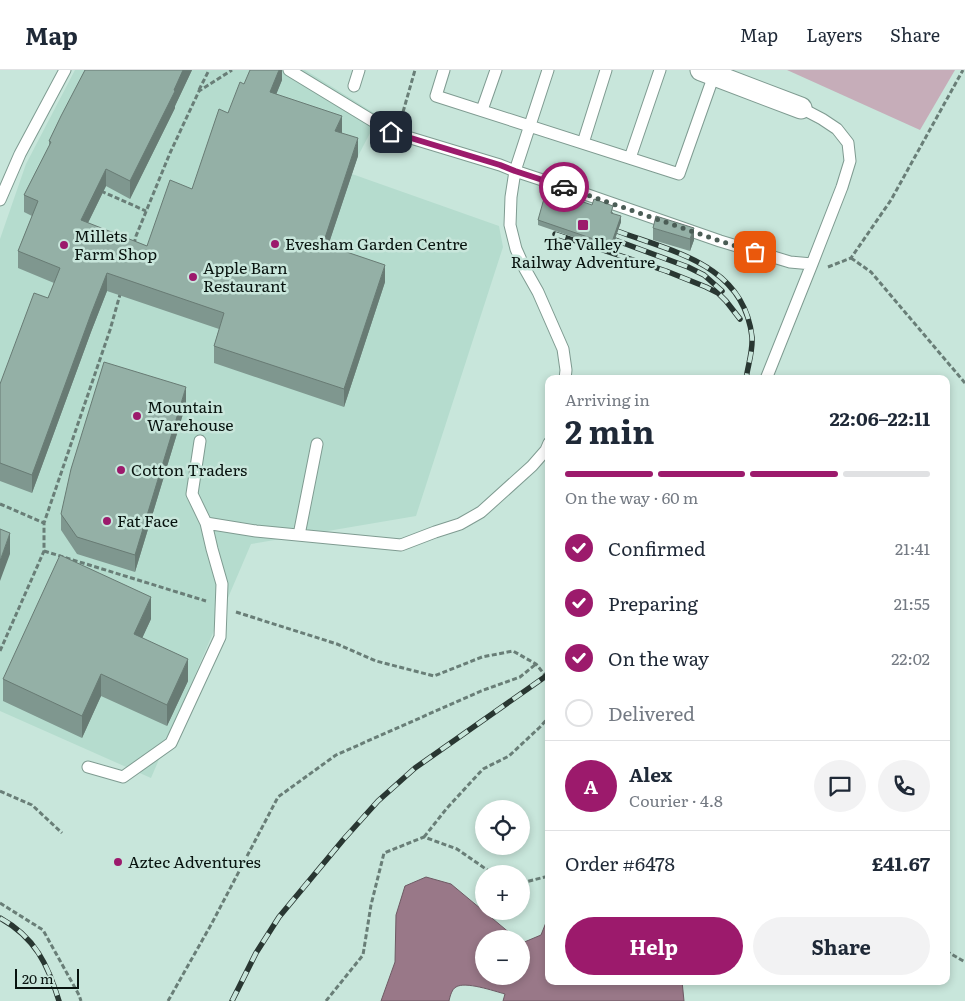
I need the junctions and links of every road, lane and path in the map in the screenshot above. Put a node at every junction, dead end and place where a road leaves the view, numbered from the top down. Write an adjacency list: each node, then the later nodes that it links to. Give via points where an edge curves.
1 (65, 70): 24 (lane, via 20,154)
2 (209, 70): 15 (path)
3 (232, 70): 15 (path)
4 (289, 70): 22 (lane, via 391,132)
5 (359, 70): 14 (lane)
6 (415, 70): 18 (path)
7 (444, 70): 17 (lane, via 436,96)
8 (496, 70): 17 (lane)
9 (548, 70): 19 (lane)
10 (606, 70): 20 (lane)
11 (660, 70): 21 (lane)
12 (963, 70): 27 (path, via 890,200)
13 (707, 72): 16 (street); 21 (lane, via 679,174)
14 (354, 86)
15 (199, 90): 25 (path)
16 (801, 108): 28 (lane, via 837,130 848,143 850,161)
17 (482, 110): 19 (lane)
18 (399, 125)
19 (530, 126): 20 (lane); 22 (lane)
20 (583, 143): 21 (lane)
21 (630, 158)
22 (515, 171): 28 (lane, via 720,241 790,262); 30 (lane, via 510,225 525,270 564,349)
23 (101, 191): 25 (path)
24 (0, 200)
25 (146, 211): 26 (path)
26 (133, 246)
27 (851, 258): 28 (path, via 825,268); 32 (path, via 871,272)
28 (812, 264): 31 (lane)
29 (123, 283): 37 (path)
30 (565, 375)
31 (768, 375)
32 (965, 383)
33 (200, 440): 38 (lane, via 192,494)
34 (317, 444): 39 (lane)
35 (545, 451): 39 (lane, via 480,512 460,524 401,545)
36 (0, 504): 37 (path)
37 (44, 523): 40 (path)
38 (206, 523): 39 (lane); 41 (lane, via 222,584)
39 (299, 535)
40 (44, 551): 41 (path); 42 (path)
41 (222, 607): 43 (path, via 337,644 376,661 434,676 482,657 513,651); 46 (lane, via 220,637 171,742 123,777)
42 (0, 651)
43 (536, 664): 44 (path); 57 (path, via 520,676 336,755 278,797)
44 (545, 675)
45 (545, 721): 49 (path, via 509,756 483,770)
46 (88, 767)
47 (0, 791): 48 (path, via 32,806)
48 (62, 833)
49 (424, 837): 50 (path, via 457,849); 58 (path, via 384,853 363,955)
50 (480, 865)
51 (545, 877): 52 (path)
52 (530, 881)
53 (0, 903): 56 (path, via 42,930)
54 (950, 953): 55 (path)
55 (965, 962)
56 (81, 1001)
57 (168, 1001)
58 (326, 1001)

